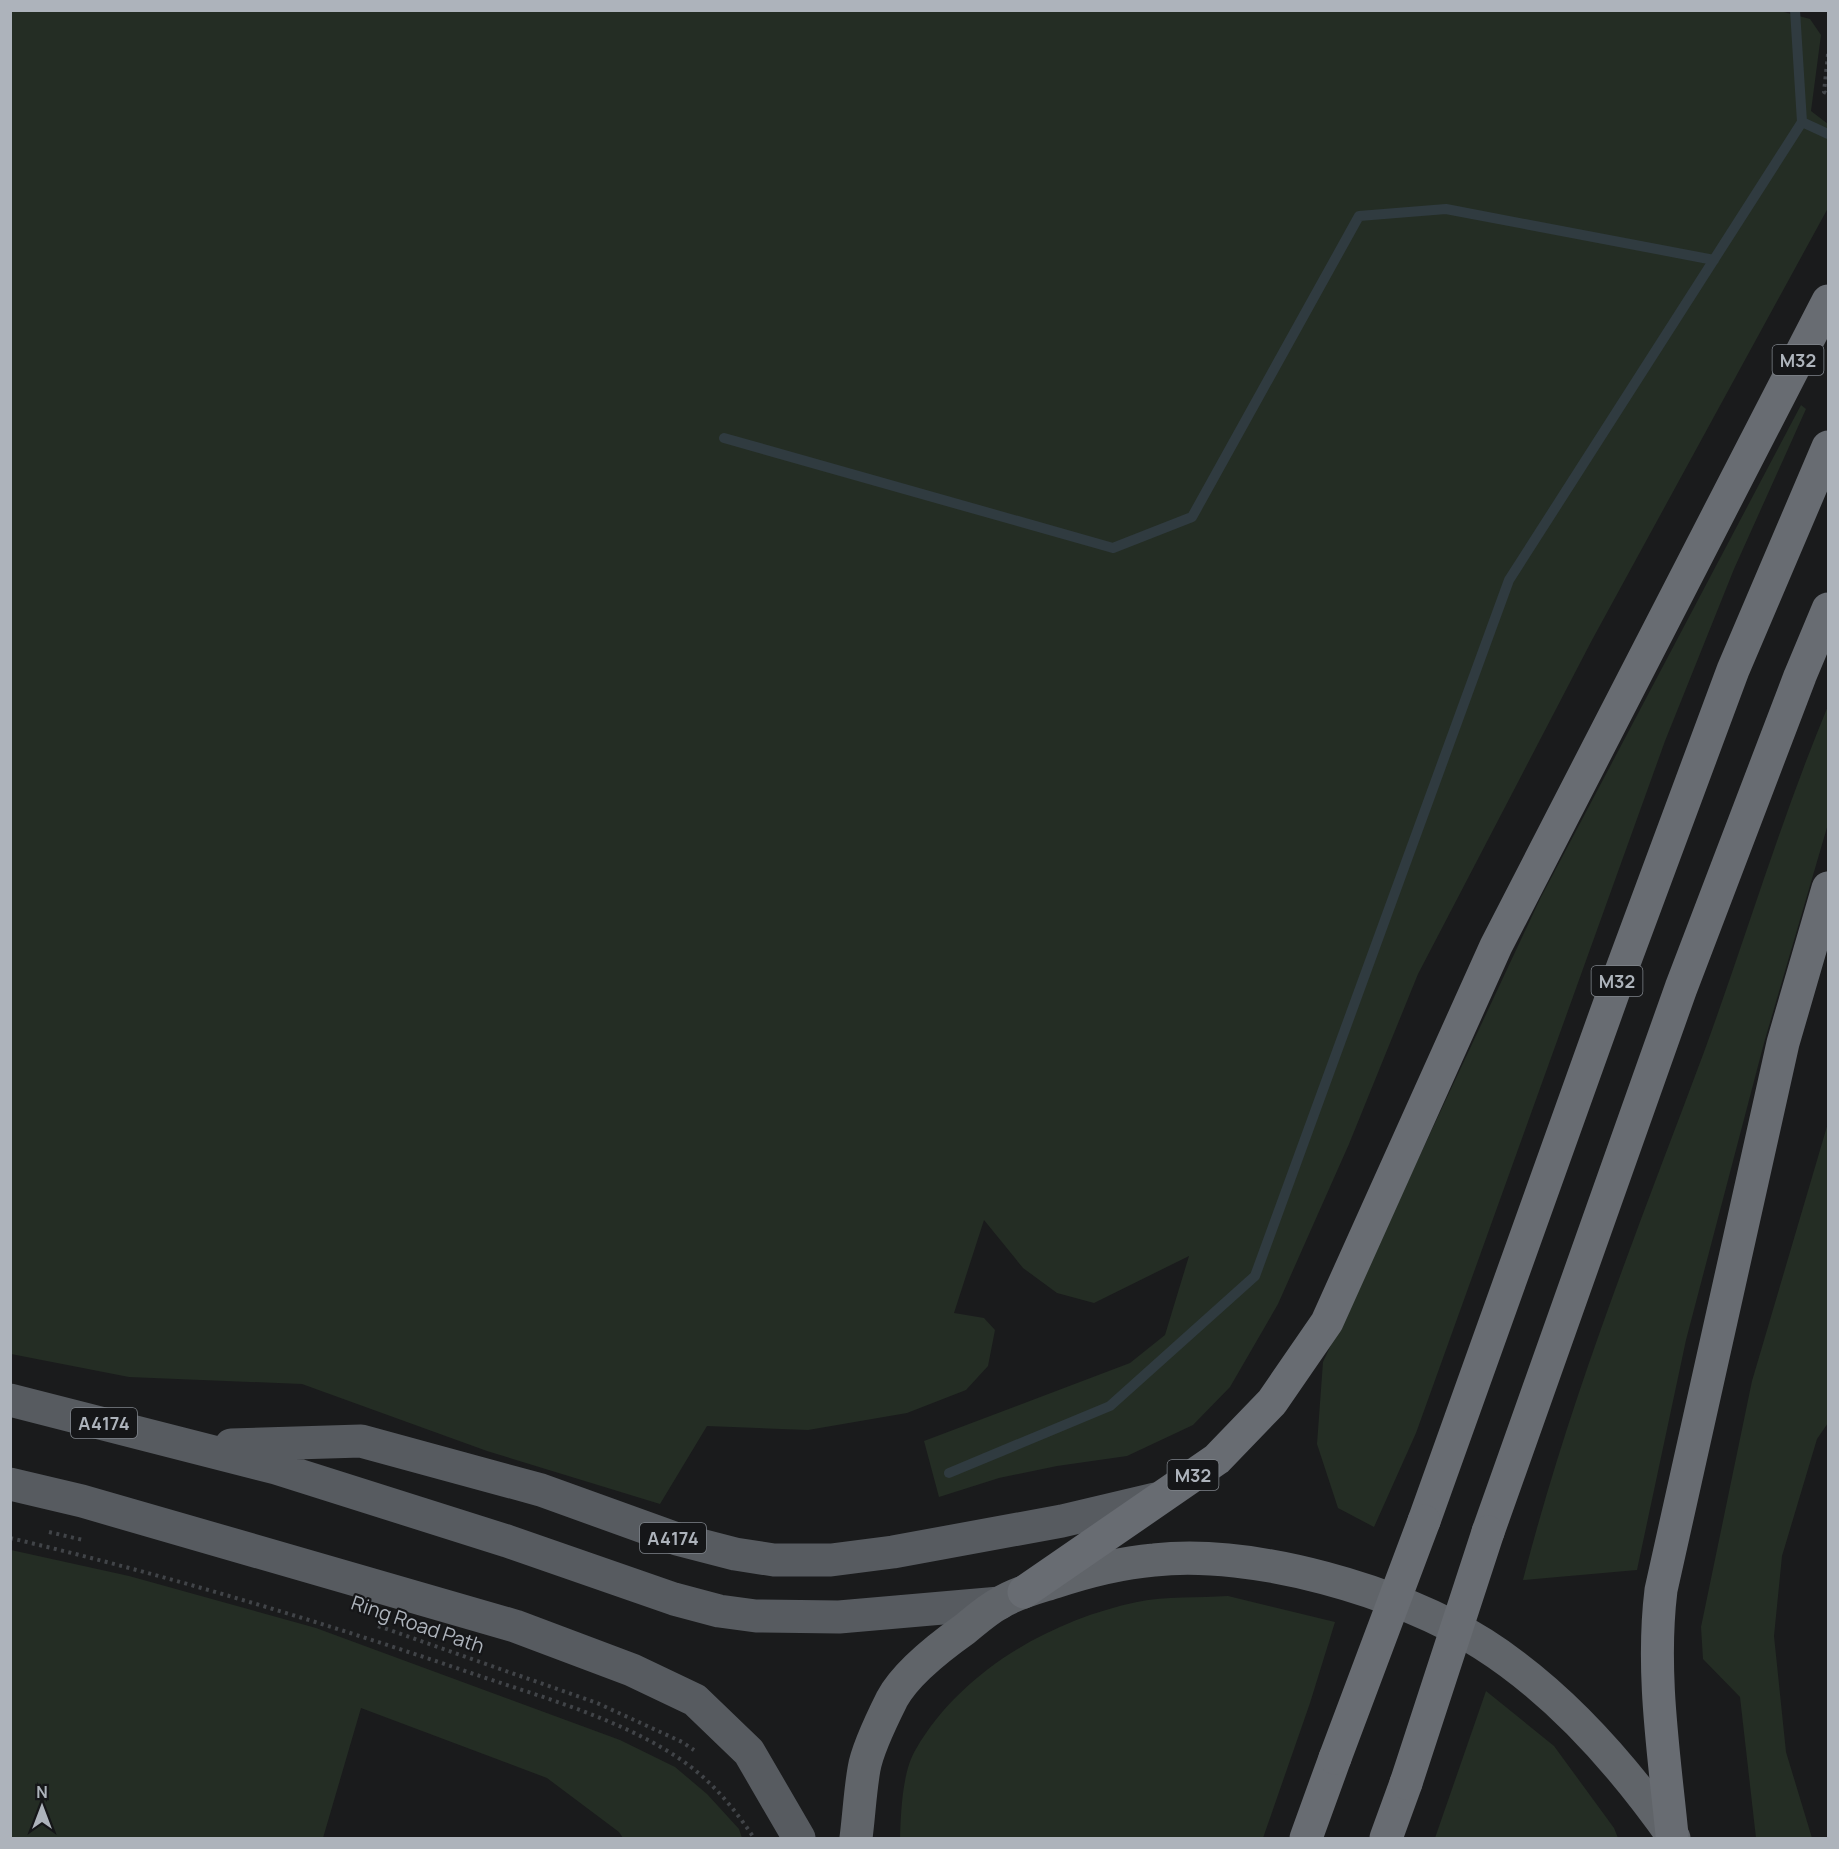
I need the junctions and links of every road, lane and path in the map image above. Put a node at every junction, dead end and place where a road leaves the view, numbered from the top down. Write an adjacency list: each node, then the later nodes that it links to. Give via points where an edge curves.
1 (1828, 54): 2 (path, via 1824,92)
2 (1828, 94)
3 (1828, 301): 5 (highway, M32)
4 (1828, 317): 5 (highway, M32)
5 (1768, 419): 12 (highway, M32, via 1496,946 1327,1322 1272,1402 1233,1443 1217,1459)
6 (1828, 447): 23 (highway, M32, bridge, via 1712,727)
7 (1828, 609): 24 (highway, bridge, via 1681,988 1488,1532)
8 (1828, 888): 19 (highway, via 1783,1043 1661,1590 1656,1678)
9 (10, 1400): 10 (main road, A4174)
10 (197, 1446): 12 (main road, A4174, via 361,1441 541,1490 677,1539 774,1560 831,1560 894,1552 1062,1521); 16 (main road, A4174, via 352,1491 719,1611 756,1616 839,1617)
11 (10, 1484): 21 (main road, via 82,1501 515,1626 632,1670 695,1700 749,1752)
12 (1155, 1499): 16 (highway, M32)
13 (39, 1530): 15 (path)
14 (10, 1538): 20 (path, Ring Road Path, via 276,1608 597,1718 680,1759 722,1796)
15 (95, 1544)
16 (1012, 1598): 19 (highway, via 1098,1568 1157,1559 1239,1561 1352,1586 1419,1611 1481,1643 1528,1675 1575,1718 1627,1776); 22 (highway, via 934,1651 893,1697 864,1766)
17 (371, 1623): 18 (path, Ring Road Path, via 597,1702)
18 (697, 1752)
19 (1673, 1837)
20 (754, 1839)
21 (799, 1839)
22 (856, 1839)
23 (1306, 1839)
24 (1386, 1839)

